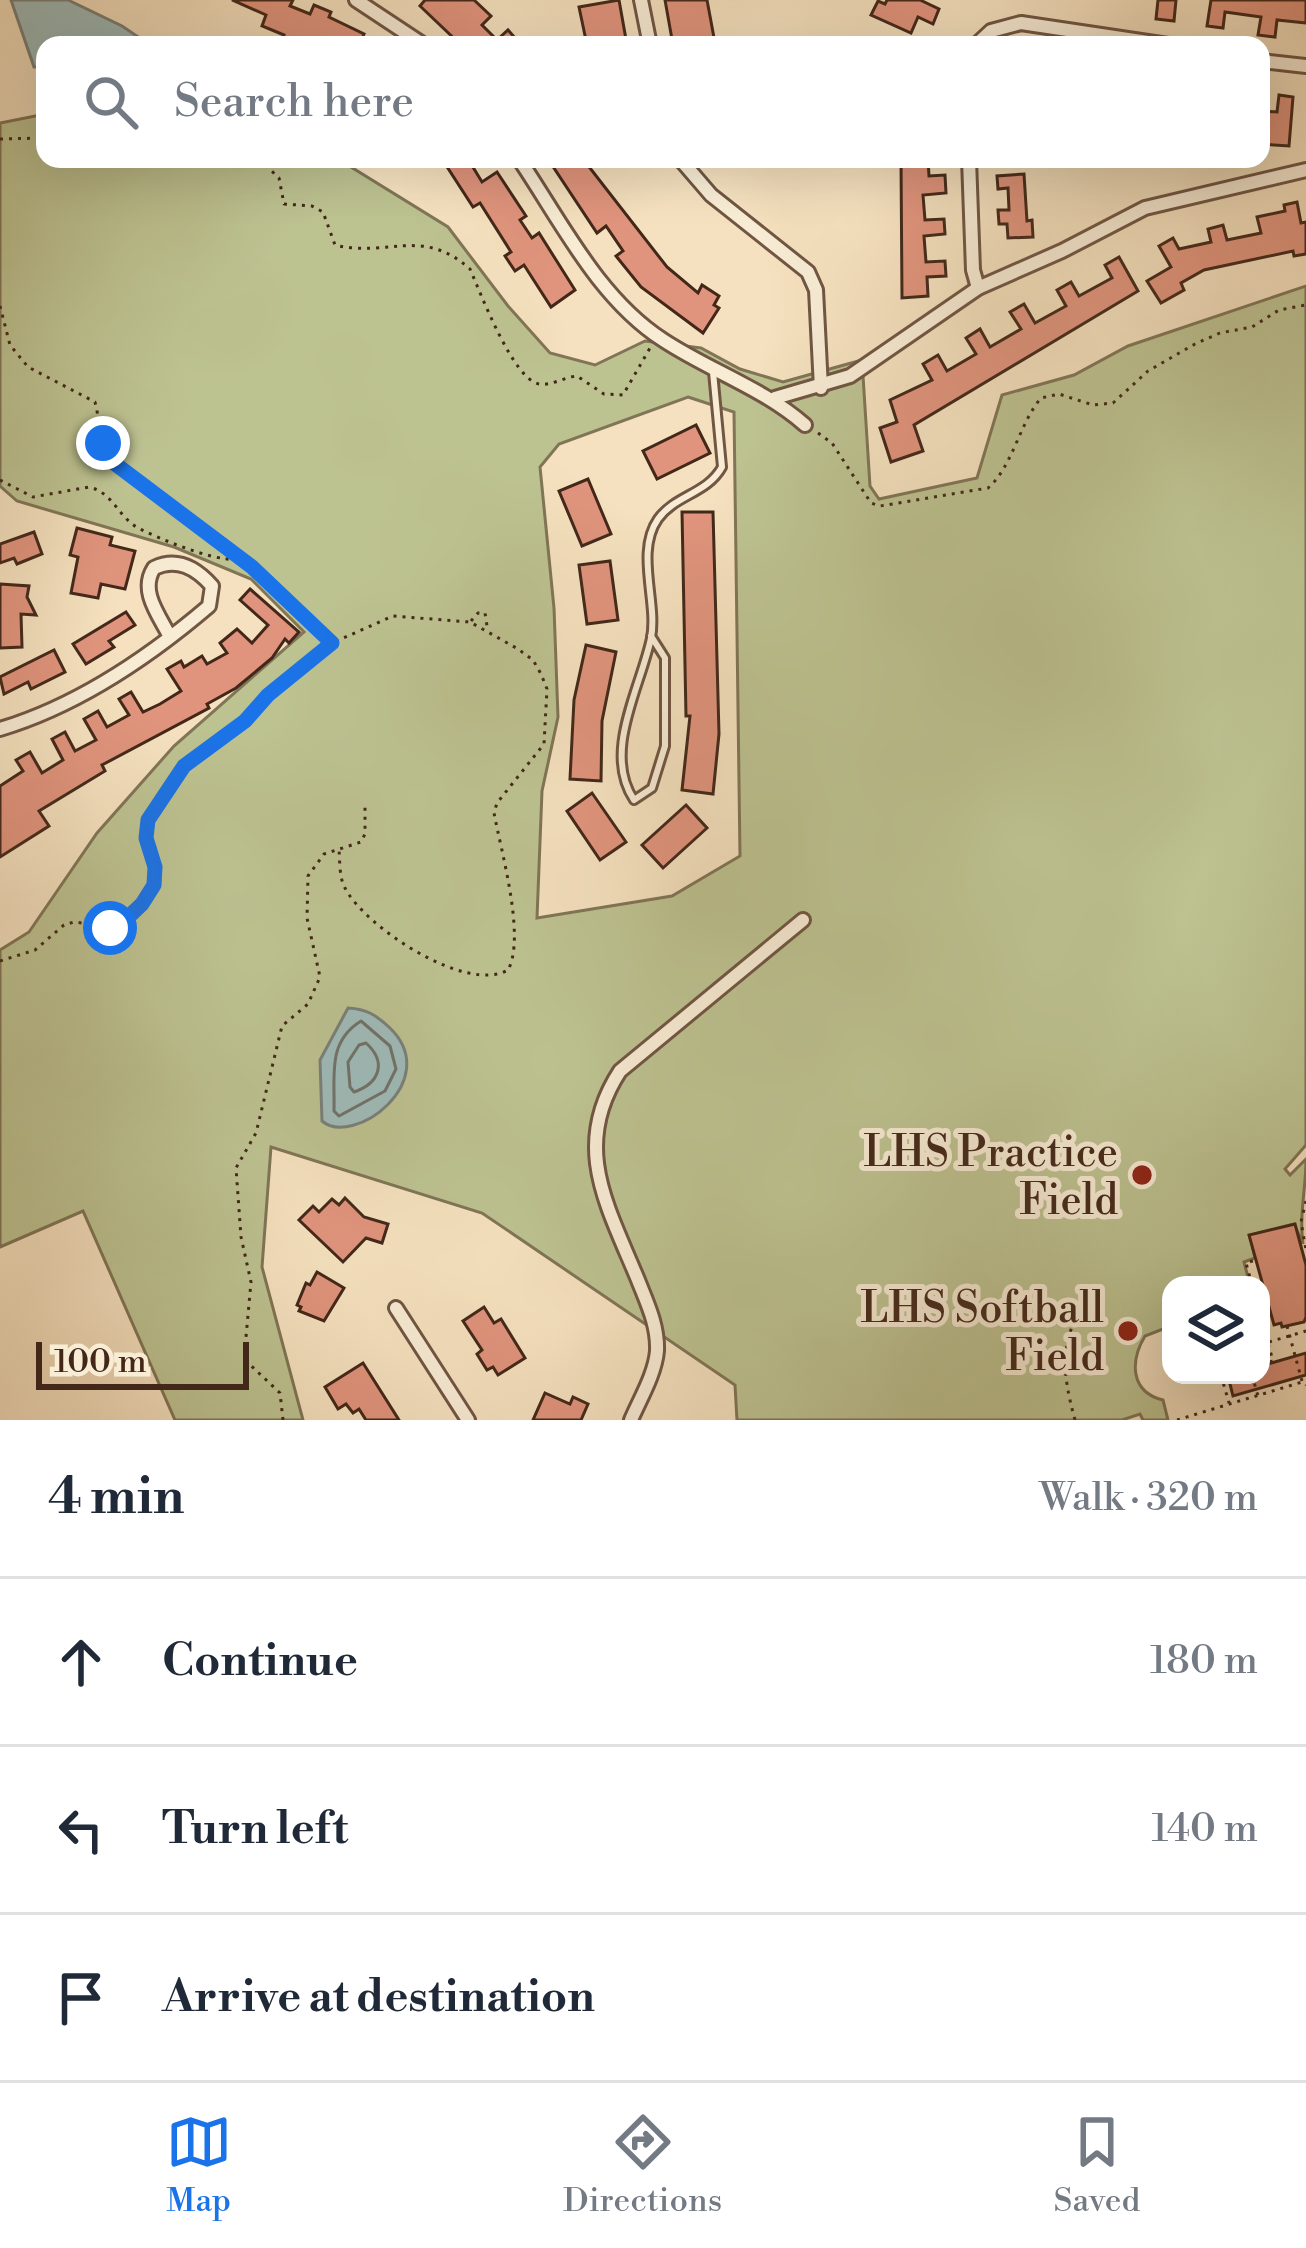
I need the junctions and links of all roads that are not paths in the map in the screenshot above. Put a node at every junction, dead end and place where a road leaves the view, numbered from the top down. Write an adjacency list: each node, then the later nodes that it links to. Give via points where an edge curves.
1 (356, 0): 3 (street)
2 (641, 0): 4 (street)
3 (410, 36)
4 (648, 36)
5 (986, 36): 6 (street, via 1021,23)
6 (1108, 36)
7 (1270, 63): 8 (street)
8 (1306, 66)
9 (525, 168): 14 (street, via 584,260 658,337)
10 (688, 168): 15 (street, via 808,272)
11 (969, 168): 13 (street)
12 (1306, 170): 13 (street, via 1144,208)
13 (978, 287): 15 (street)
14 (713, 368): 16 (street); 18 (lane, via 722,467 657,520 650,541)
15 (821, 388): 16 (street)
16 (775, 398): 17 (street)
17 (806, 425)
18 (652, 636): 18 (lane, via 624,735 634,800 652,788 665,746 664,658)
19 (170, 637): 19 (street, via 212,597 200,572 174,563 154,568 147,582); 20 (street, via 53,711)
20 (0, 729)
21 (803, 920): 24 (street, via 620,1071 602,1098 595,1168 654,1318 657,1353)
22 (396, 1308): 23 (street)
23 (468, 1420)
24 (631, 1420)

